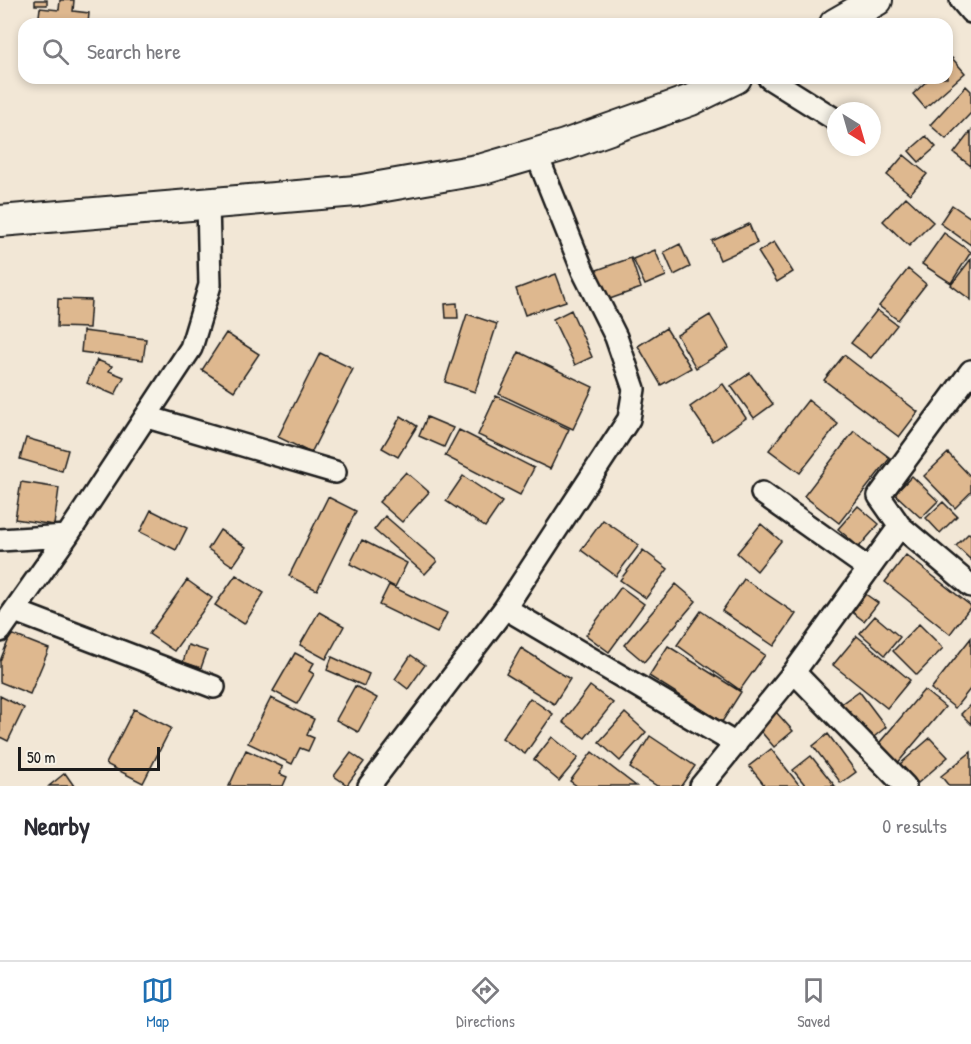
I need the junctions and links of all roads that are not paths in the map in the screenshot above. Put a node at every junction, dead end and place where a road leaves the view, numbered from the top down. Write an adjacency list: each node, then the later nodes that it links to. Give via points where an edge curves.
1 (877, 0): 4 (street)
2 (961, 0): 3 (street)
3 (971, 12)
4 (846, 18)
5 (724, 84): 8 (street, via 691,100)
6 (779, 84): 7 (street)
7 (827, 114)
8 (536, 153): 9 (street, via 483,169 357,191); 20 (street, via 583,271 616,337 634,388 629,419)
9 (208, 202): 10 (street); 12 (street, via 210,285 191,348)
10 (0, 221)
11 (971, 371): 15 (street, via 879,496)
12 (147, 417): 13 (street); 16 (street)
13 (335, 472)
14 (762, 493): 18 (street)
15 (900, 526): 18 (street); 19 (street)
16 (68, 536): 17 (street); 21 (street)
17 (0, 540)
18 (869, 569): 23 (street)
19 (971, 586)
20 (505, 608): 25 (street); 26 (street)
21 (15, 611): 22 (street); 24 (street)
22 (0, 631)
23 (794, 672): 25 (street); 28 (street)
24 (214, 687)
25 (736, 744): 27 (street)
26 (369, 786)
27 (701, 786)
28 (905, 786)

